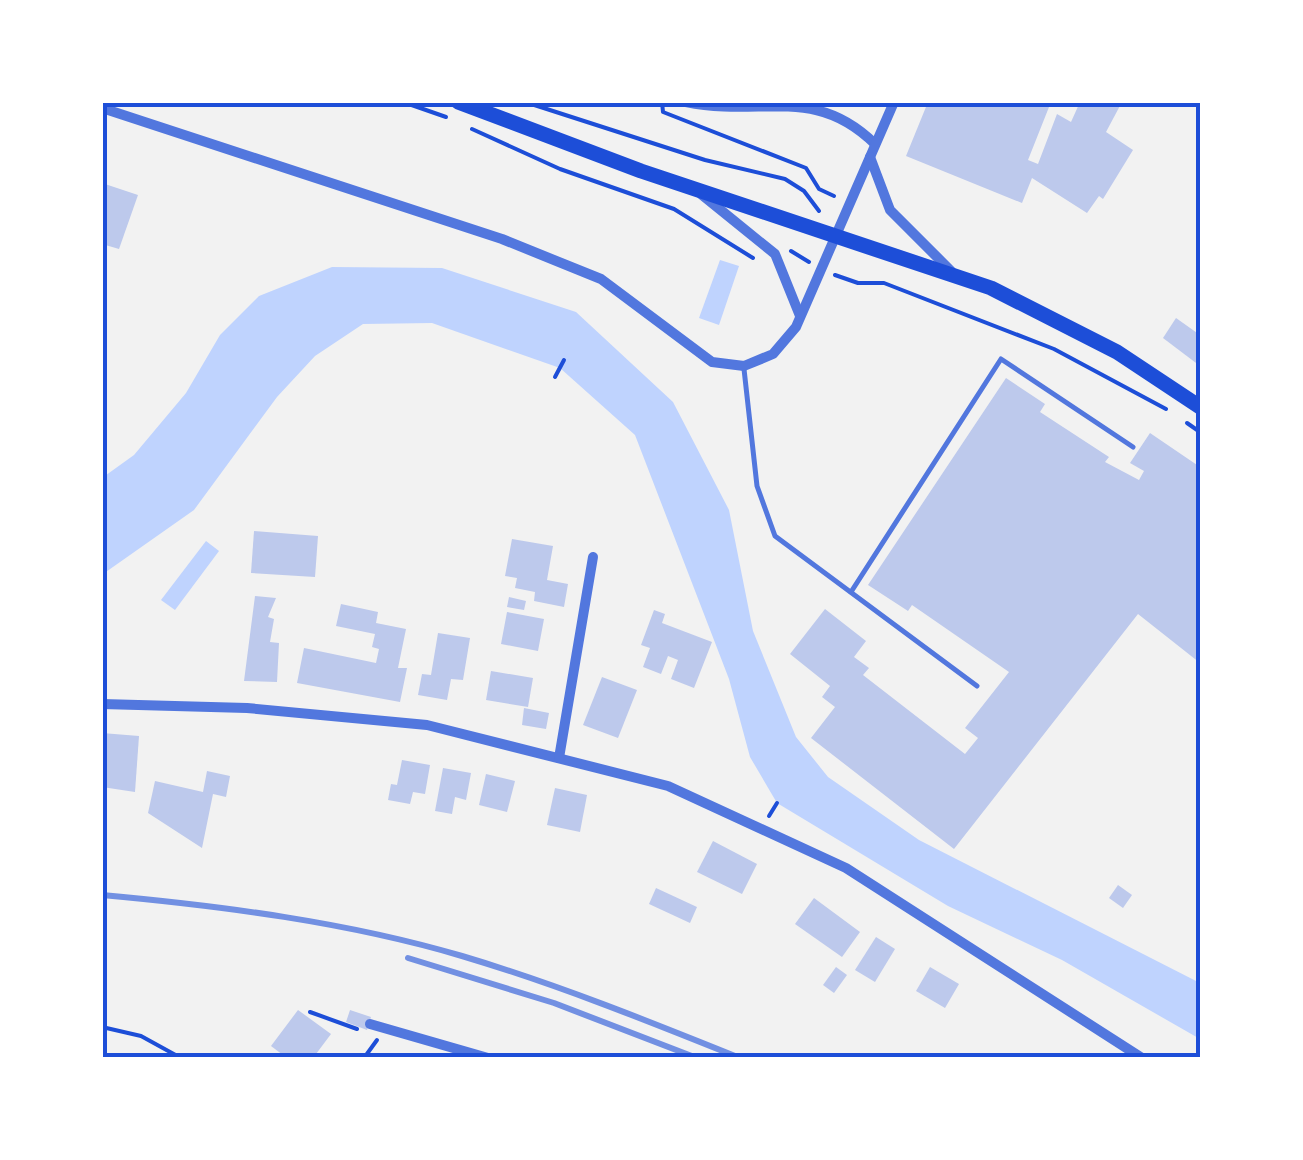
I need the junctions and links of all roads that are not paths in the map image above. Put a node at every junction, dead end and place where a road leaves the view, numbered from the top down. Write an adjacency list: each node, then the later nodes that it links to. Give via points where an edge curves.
1 (458, 102): 7 (main road)
2 (686, 102): 5 (street, via 743,110 817,108 836,113)
3 (894, 102): 5 (street)
4 (102, 108): 11 (street, via 502,239 601,279 712,362)
5 (875, 144): 6 (street)
6 (870, 156): 8 (street); 9 (street, via 890,210)
7 (692, 188): 8 (main road); 10 (street, via 775,254)
8 (837, 234): 9 (main road); 10 (street)
9 (958, 276): 12 (main road, via 1117,352)
10 (800, 317): 11 (street, via 773,354)
11 (744, 366): 15 (lane, via 758,486 775,536)
12 (1200, 407)
13 (1133, 447): 15 (lane, via 1001,359)
14 (593, 557): 18 (street)
15 (851, 592): 16 (lane)
16 (978, 686)
17 (102, 704): 18 (street, via 247,708 427,726)
18 (559, 758): 21 (street, via 668,786 846,868)
19 (370, 1024): 20 (street)
20 (488, 1058)
21 (1142, 1058)

